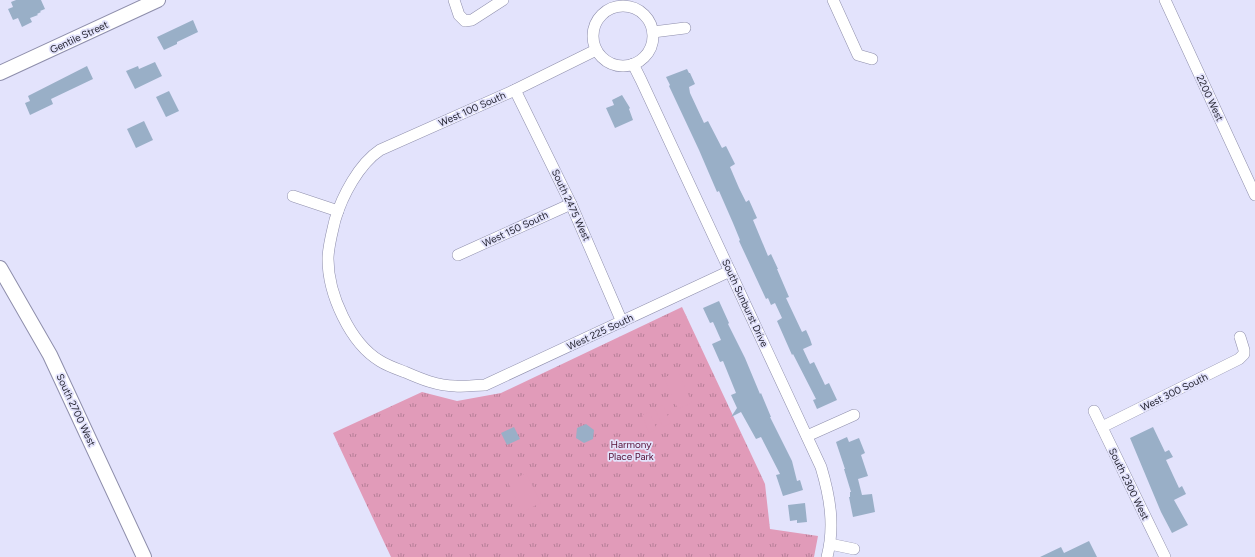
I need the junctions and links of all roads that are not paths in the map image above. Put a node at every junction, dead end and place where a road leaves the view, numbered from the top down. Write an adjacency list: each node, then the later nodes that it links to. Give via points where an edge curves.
1 (158, 0): 12 (main road, Gentile Street)
2 (454, 0): 3 (street, via 459,15 465,21 472,20)
3 (503, 0)
4 (833, 0): 10 (street, via 858,55)
5 (1165, 0): 14 (street, 2200 West)
6 (623, 3): 8 (street, via 646,16); 9 (street, via 604,12 597,20 593,30)
7 (685, 28): 8 (street)
8 (653, 32): 11 (street, via 649,52)
9 (596, 50): 11 (street, via 604,59 616,65); 13 (street, West 100 South)
10 (872, 59)
11 (633, 64): 20 (street, South Sunburst Drive)
12 (0, 73)
13 (515, 90): 16 (street, South 2475 West); 17 (street, West 100 South, via 372,155 347,189)
14 (1255, 195)
15 (293, 196): 17 (street)
16 (571, 204): 18 (street, West 150 South); 21 (street, South 2475 West)
17 (338, 211): 21 (street, West 225 South, via 332,232 328,270 344,319 359,343 380,361 410,374 440,384 485,385)
18 (458, 255)
19 (0, 268): 30 (main road, South 2700 West, via 50,355)
20 (730, 271): 21 (street, West 225 South); 26 (street, South Sunburst Drive)
21 (622, 322)
22 (1240, 337): 25 (street, West 300 South, via 1244,354 1232,364)
23 (1094, 411): 25 (street, South 2300 West)
24 (854, 415): 26 (street)
25 (1102, 427): 29 (street, South 2300 West)
26 (807, 436): 28 (street, South Sunburst Drive, via 821,467 831,505)
27 (854, 549): 28 (street)
28 (829, 550)
29 (1160, 556)
30 (144, 557)

